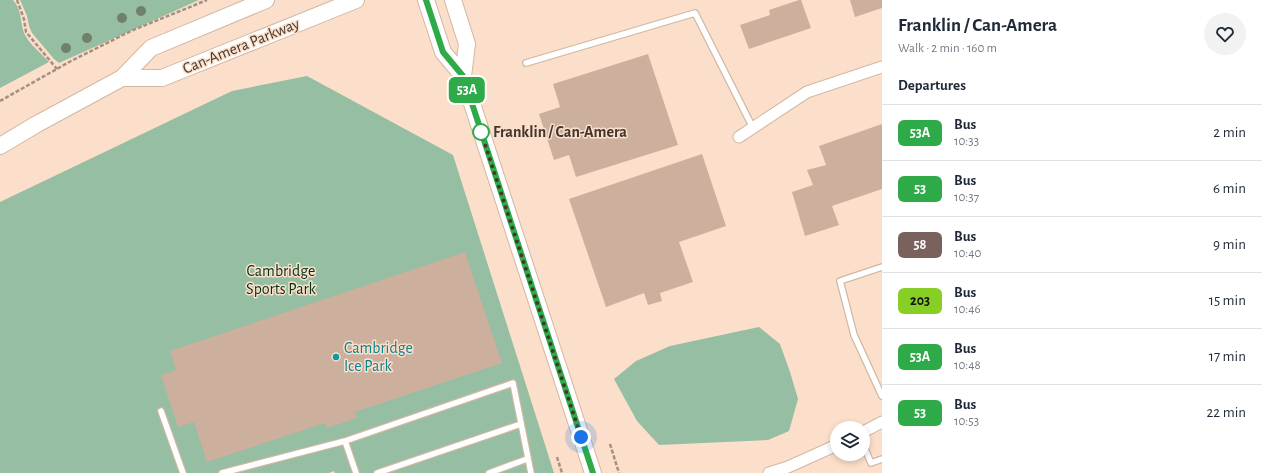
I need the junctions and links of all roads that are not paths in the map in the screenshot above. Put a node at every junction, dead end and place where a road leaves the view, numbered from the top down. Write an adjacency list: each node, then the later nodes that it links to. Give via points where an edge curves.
1 (266, 0): 8 (main road, Can-Amera Parkway, via 151,48)
2 (356, 0): 8 (main road, Can-Amera Parkway, via 162,78)
3 (426, 0): 7 (main road, via 443,52)
4 (453, 0): 7 (main road, via 467,44)
5 (526, 63): 9 (lane, via 695,13)
6 (882, 67): 9 (street, via 807,92)
7 (463, 76): 30 (main road)
8 (122, 78): 11 (main road, Can-Amera Parkway)
9 (753, 128): 10 (street)
10 (739, 138)
11 (0, 146)
12 (882, 267): 13 (lane, via 840,281 854,335)
13 (882, 396)
14 (161, 411): 24 (lane)
15 (882, 422): 17 (street)
16 (521, 424): 18 (lane, via 513,383); 20 (lane); 27 (lane)
17 (870, 428)
18 (345, 441): 25 (lane); 26 (lane)
19 (830, 449): 23 (street)
20 (528, 459): 28 (lane); 29 (lane)
21 (882, 459): 22 (lane, via 871,463)
22 (870, 461)
23 (789, 470): 31 (street)
24 (183, 473)
25 (222, 473)
26 (356, 473)
27 (377, 473)
28 (489, 473)
29 (531, 473)
30 (593, 473)
31 (769, 473)

